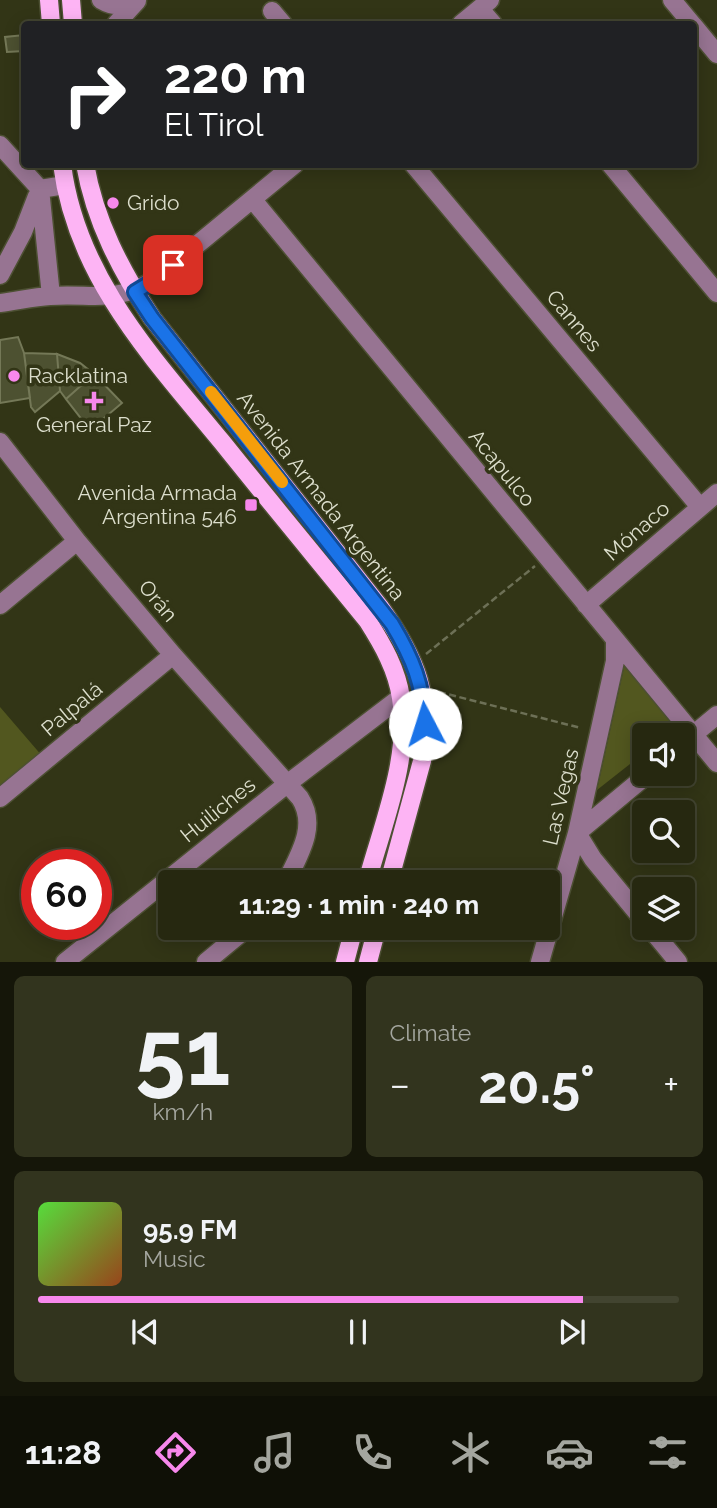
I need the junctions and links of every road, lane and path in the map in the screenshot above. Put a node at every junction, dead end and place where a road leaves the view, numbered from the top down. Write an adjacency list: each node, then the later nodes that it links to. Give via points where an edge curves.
1 (49, 0): 7 (main road)
2 (71, 0): 8 (main road)
3 (101, 0): 4 (street, via 114,6)
4 (135, 0): 9 (street)
5 (672, 0): 12 (street)
6 (485, 4): 10 (street); 11 (street)
7 (51, 21)
8 (73, 21)
9 (118, 21)
10 (465, 21)
11 (492, 21)
12 (690, 21)
13 (697, 30): 14 (street)
14 (717, 54)
15 (0, 145): 22 (street)
16 (63, 168): 21 (main road, Avenida Armada Argentina)
17 (86, 168): 25 (main road, Avenida Armada Argentina, via 101,225)
18 (290, 168): 23 (street)
19 (415, 168): 32 (street, Cannes)
20 (613, 168): 26 (street)
21 (65, 185): 22 (street); 28 (main road, Avenida Armada Argentina, via 76,225)
22 (40, 190): 24 (street); 27 (street)
23 (253, 200): 25 (street); 34 (street, Acapulco)
24 (0, 275)
25 (135, 292): 28 (street); 39 (main road, Avenida Armada Argentina, via 380,607)
26 (717, 293)
27 (51, 296): 28 (street); 29 (street)
28 (109, 298): 41 (main road, Avenida Armada Argentina, via 149,354 367,620 390,660)
29 (0, 303)
30 (0, 442): 33 (street, Orán)
31 (717, 493): 32 (street, Mónaco)
32 (700, 507): 36 (street, Mónaco)
33 (77, 541): 35 (street); 38 (street, Orán)
34 (546, 558): 36 (street, Acapulco); 39 (path, via 424,656)
35 (0, 605)
36 (586, 605): 37 (street, Acapulco)
37 (615, 641): 43 (street, Acapulco); 44 (street, Las Vegas)
38 (173, 655): 48 (street, Orán); 50 (street, Palpalá)
39 (410, 656): 40 (main road, Avenida Armada Argentina)
40 (422, 688): 44 (path); 54 (main road, Avenida Armada Argentina, via 422,761)
41 (401, 697): 48 (street, Huiliches); 53 (main road, Avenida Armada Argentina, via 401,755)
42 (717, 715): 45 (street)
43 (676, 723)
44 (600, 733): 51 (street, Las Vegas)
45 (695, 733)
46 (695, 745): 47 (street, Acapulco)
47 (717, 764)
48 (287, 784): 52 (street, Orán, via 308,810 310,823); 60 (street, Huiliches)
49 (634, 786): 51 (street)
50 (0, 798)
51 (577, 833): 55 (street); 64 (street, Las Vegas)
52 (292, 870)
53 (370, 870)
54 (392, 870)
55 (632, 906)
56 (233, 940): 61 (street)
57 (351, 940): 62 (main road)
58 (374, 940): 63 (main road)
59 (660, 940): 65 (street)
60 (65, 962)
61 (206, 962)
62 (345, 962)
63 (368, 962)
64 (540, 962)
65 (678, 962)

